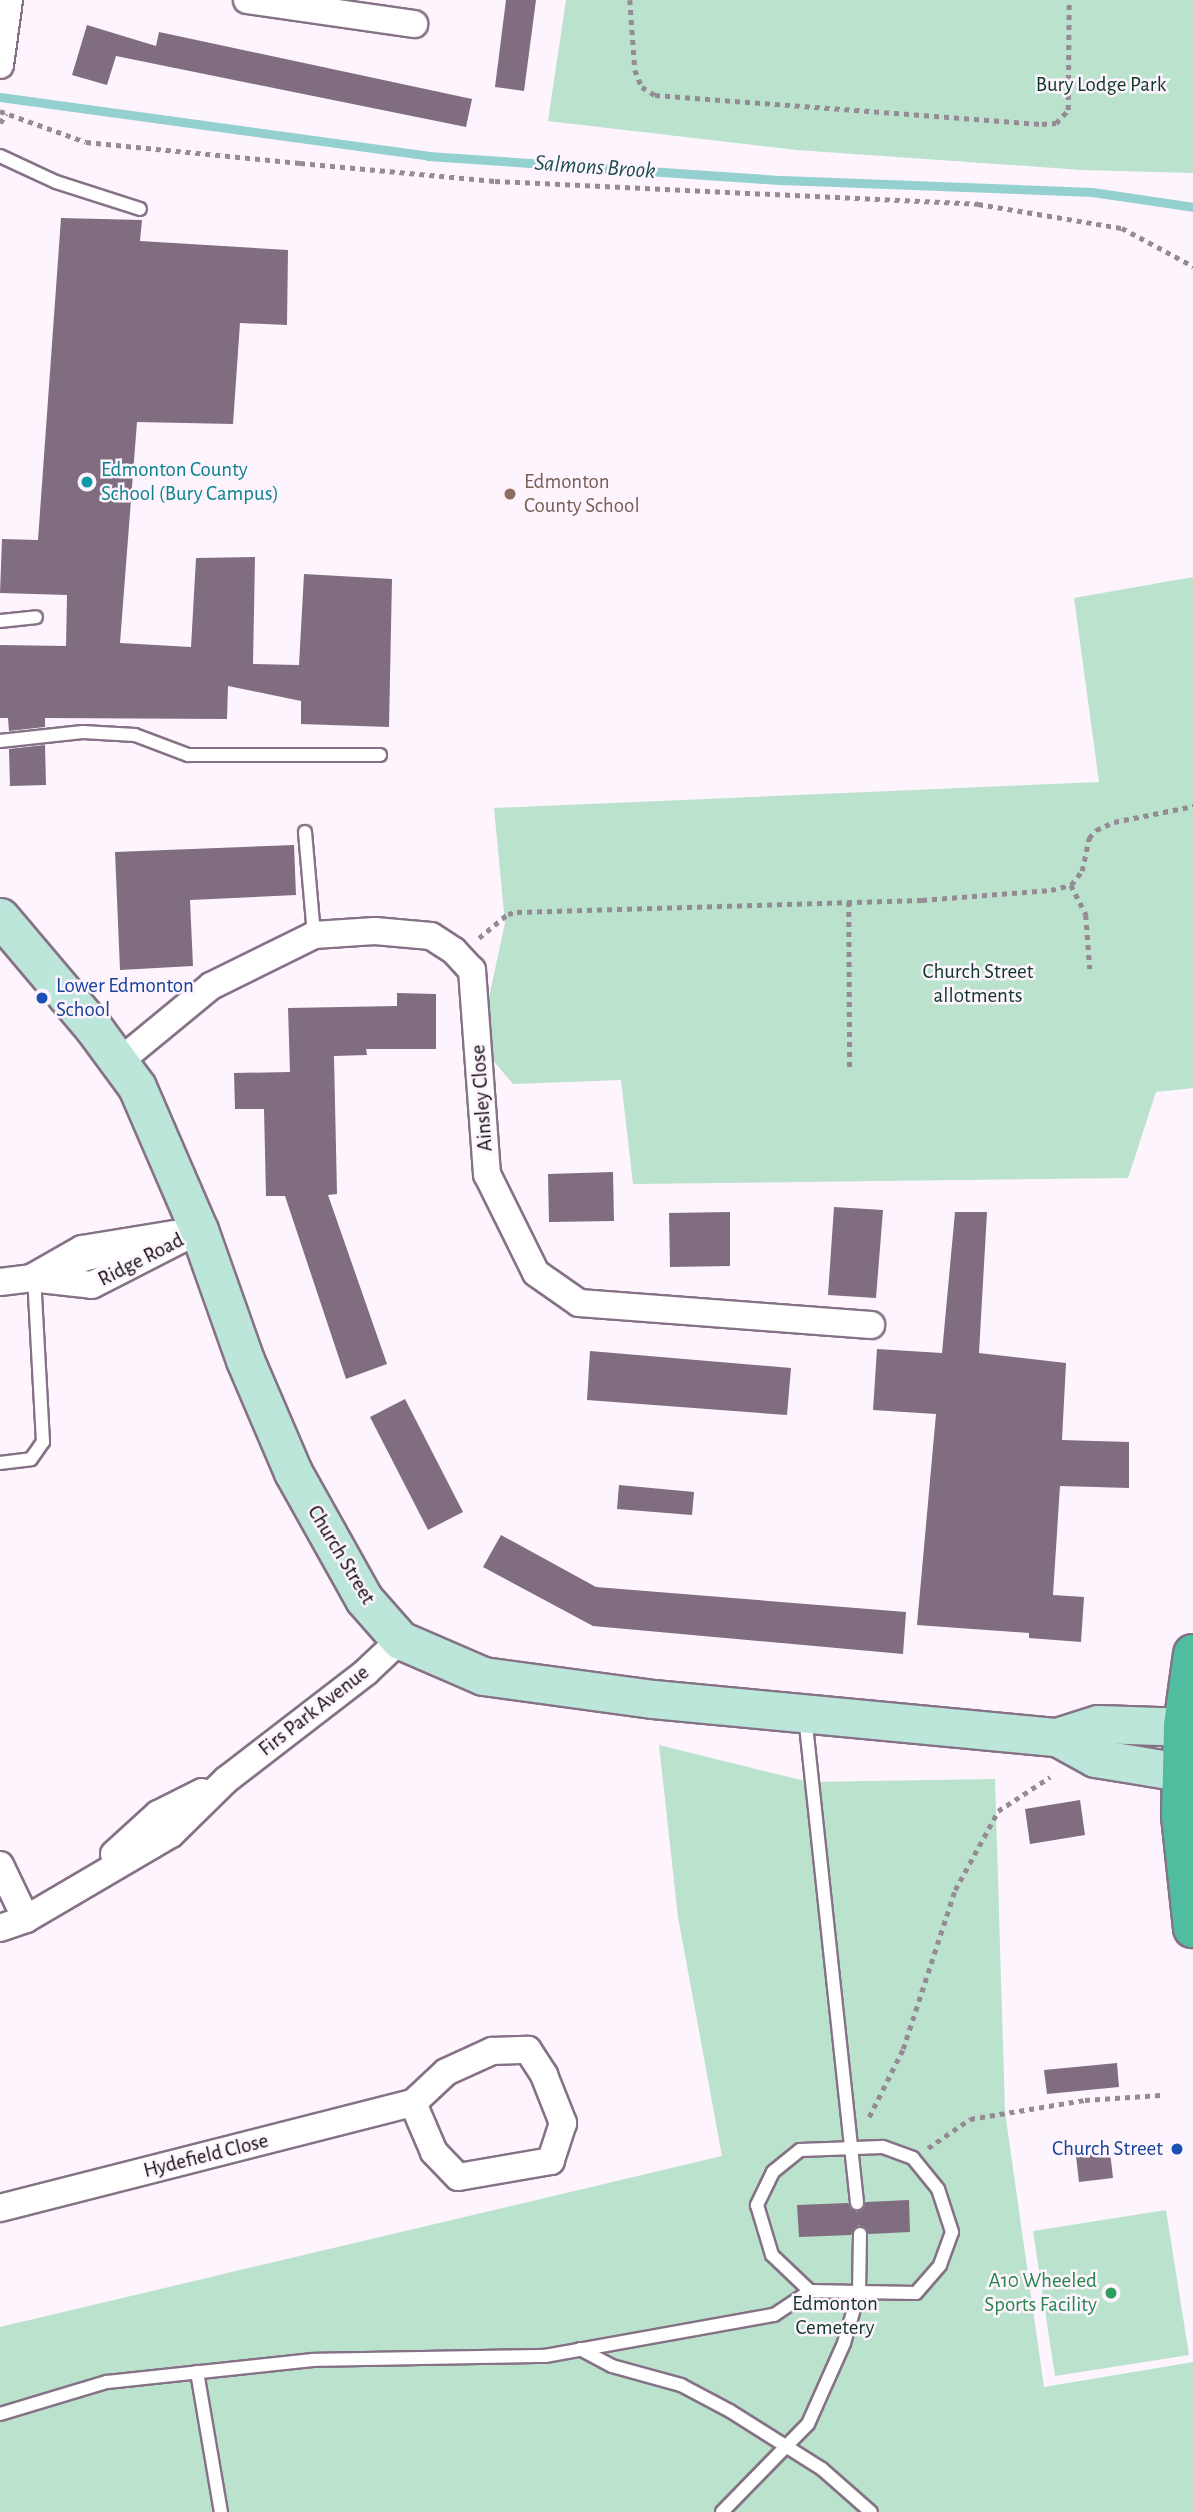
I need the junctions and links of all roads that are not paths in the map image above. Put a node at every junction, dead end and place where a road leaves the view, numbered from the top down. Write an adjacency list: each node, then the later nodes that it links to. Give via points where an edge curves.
1 (9, 0): 4 (street)
2 (247, 0): 3 (street)
3 (414, 24)
4 (0, 65)
5 (0, 156): 6 (lane, via 56,181)
6 (140, 209)
7 (36, 617): 8 (lane)
8 (0, 621)
9 (0, 741): 10 (lane, via 83,732 135,735 188,755)
10 (380, 755)
11 (305, 832): 13 (lane)
12 (0, 917): 14 (main road, Church Street)
13 (314, 936): 14 (street, Ainsley Close, via 211,986); 18 (street, Ainsley Close, via 375,931 431,936 472,970 487,1174 536,1273 579,1303)
14 (120, 1060): 15 (main road, Church Street, via 152,1117)
15 (199, 1230): 16 (street, Ridge Road, via 82,1249); 16 (street, Ridge Road, via 92,1285); 20 (main road, Church Street, via 245,1360 293,1472 364,1599)
16 (31, 1278): 17 (street, Ridge Road); 19 (lane, via 43,1442 31,1459)
17 (0, 1282)
18 (871, 1325)
19 (0, 1463)
20 (400, 1640): 22 (main road, Church Street, via 483,1675); 25 (street, Firs Park Avenue, via 366,1672 226,1780 158,1814 71,1893)
21 (1193, 1654): 23 (highway)
22 (805, 1715): 23 (main road, Church Street, via 1057,1737 1098,1724); 29 (lane, via 808,1782)
23 (1189, 1752): 27 (highway, via 1181,1816)
24 (0, 1865): 25 (street)
25 (26, 1919): 26 (street, Firs Park Avenue)
26 (0, 1928)
27 (1193, 1928)
28 (413, 2103): 28 (street, Hydefield Close, via 446,2072 492,2051 528,2050 544,2075 563,2123 551,2161 458,2176 434,2152); 31 (street, Hydefield Close)
29 (853, 2149): 30 (lane); 33 (lane, via 800,2150 773,2172 757,2205 772,2255); 34 (lane, via 883,2147 914,2158 937,2189 952,2232 940,2265 916,2293)
30 (857, 2203)
31 (0, 2208)
32 (860, 2234): 34 (lane)
33 (810, 2291): 34 (lane); 35 (lane, via 774,2315)
34 (859, 2292): 38 (lane, via 844,2343 808,2424)
35 (580, 2349): 36 (lane, via 545,2356 313,2360); 38 (lane, via 612,2366 681,2385)
36 (197, 2372): 37 (lane, via 107,2382); 39 (lane)
37 (0, 2414)
38 (787, 2445): 40 (lane); 41 (lane)
39 (221, 2512)
40 (722, 2512)
41 (871, 2512)

